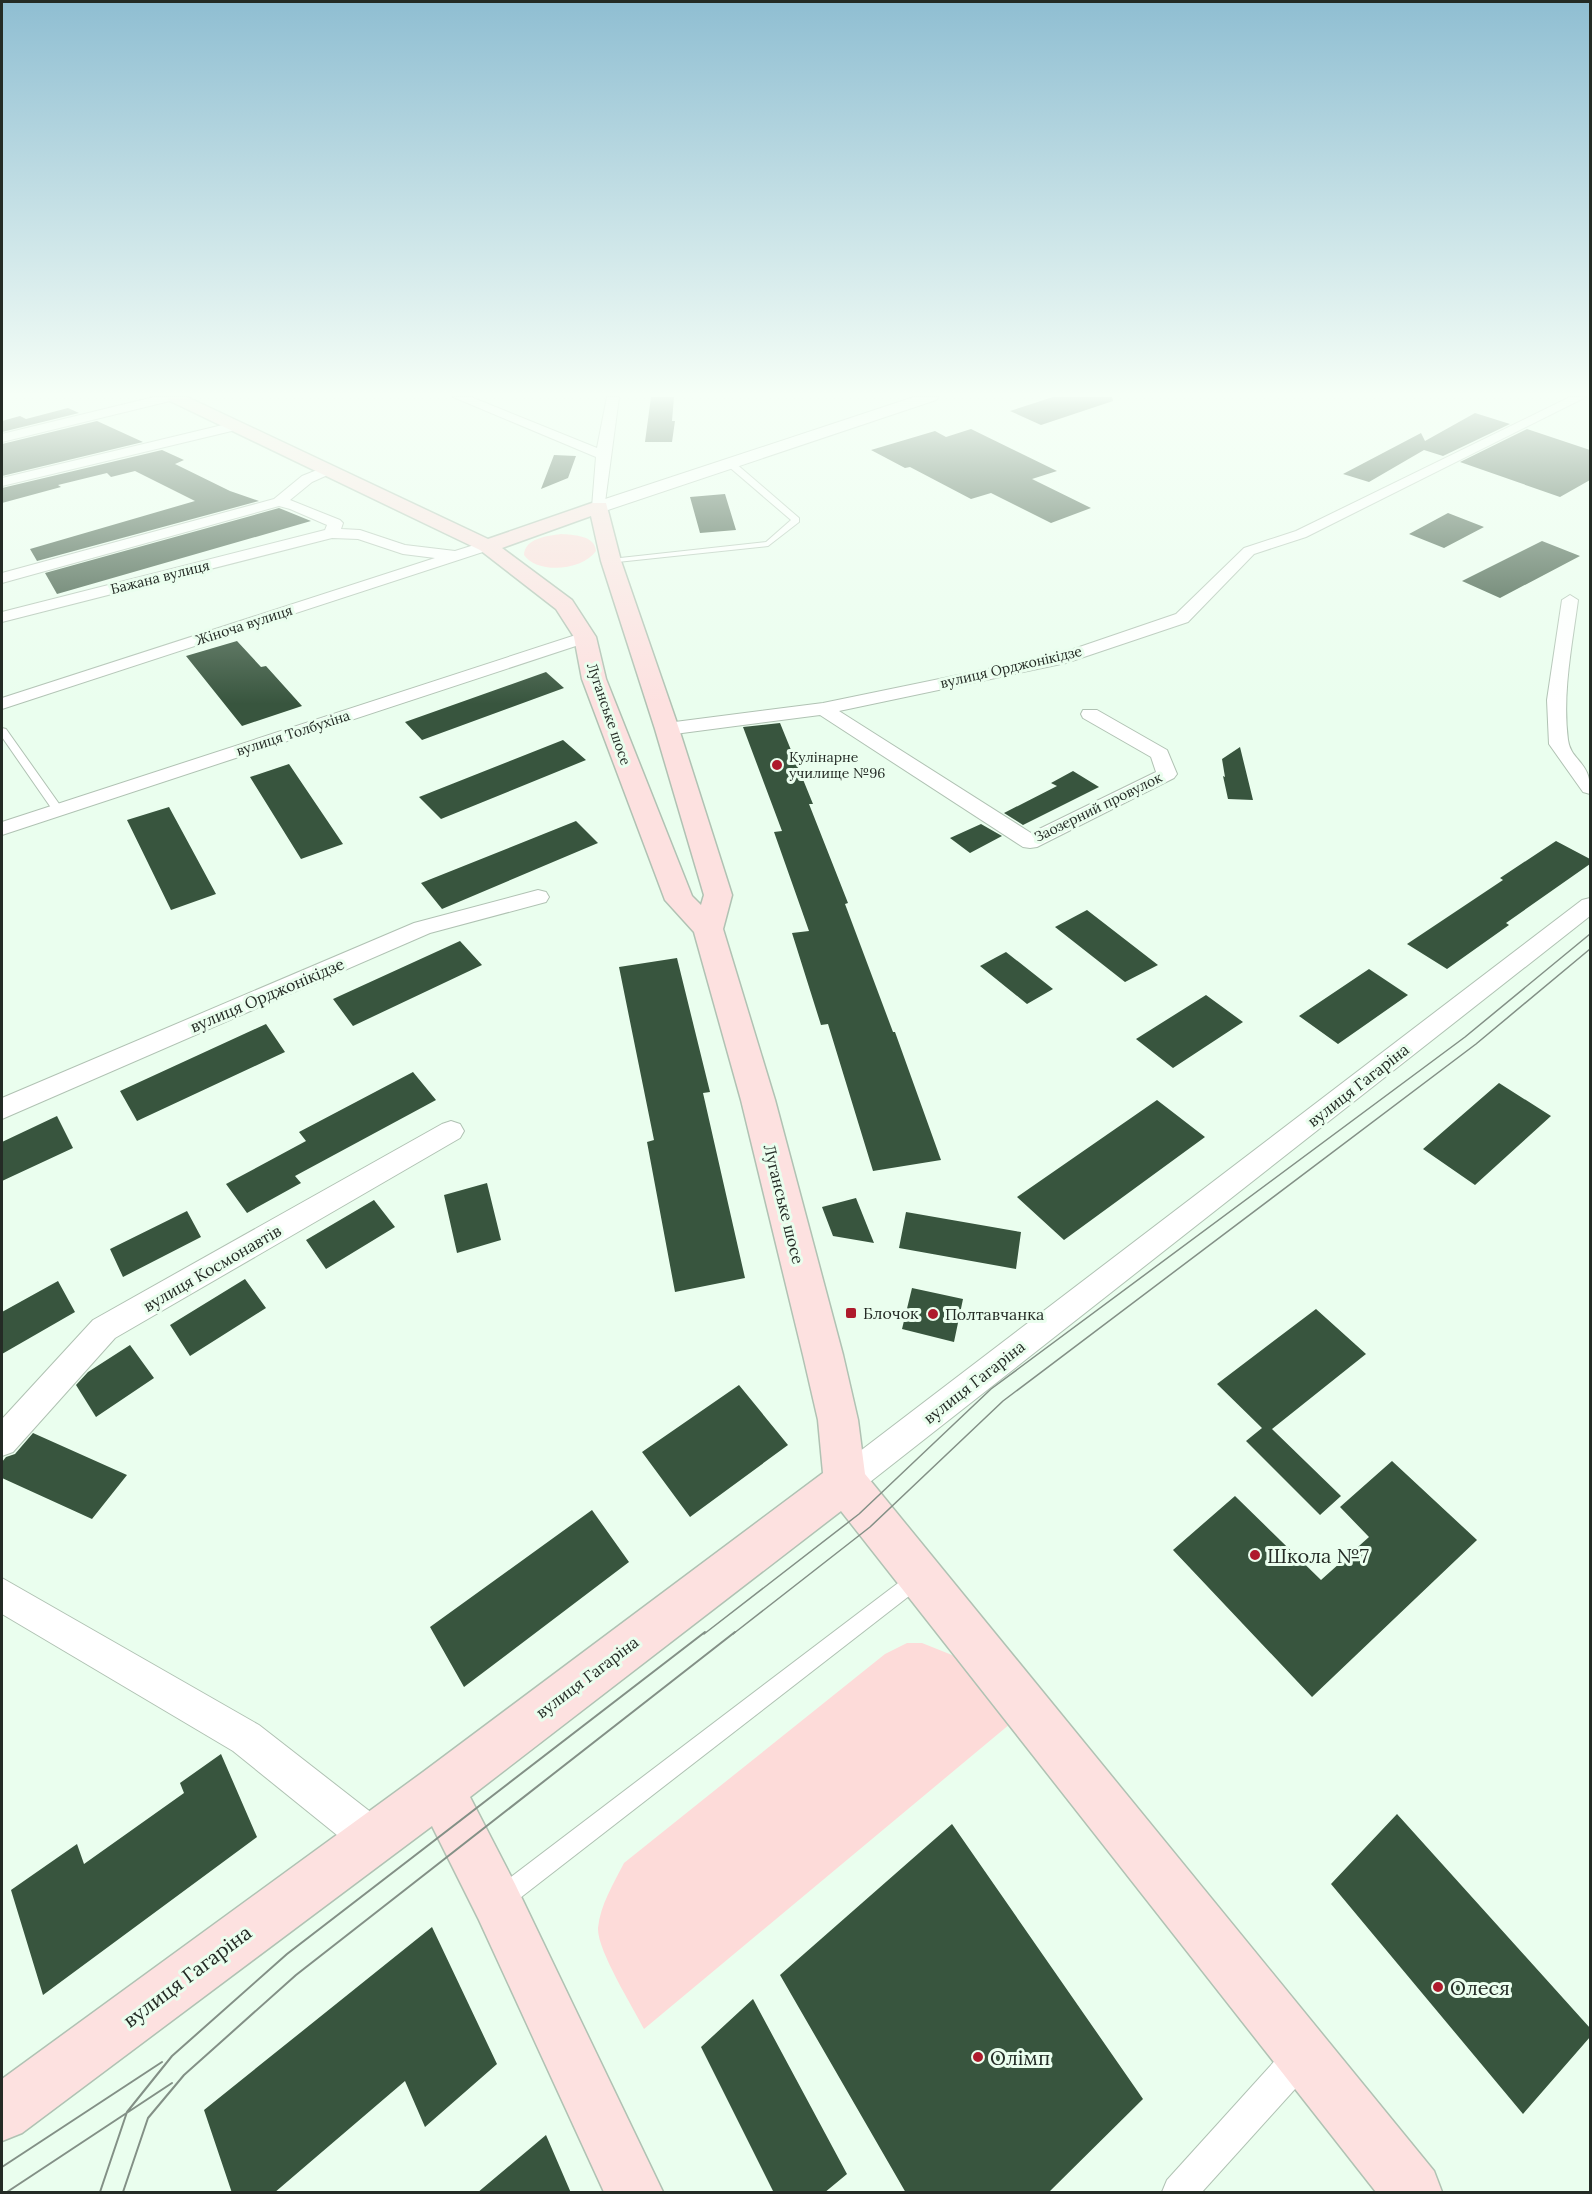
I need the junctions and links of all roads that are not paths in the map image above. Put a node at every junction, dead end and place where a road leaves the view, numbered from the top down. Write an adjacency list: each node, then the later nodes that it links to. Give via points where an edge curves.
1 (282, 499): 7 (street)
2 (389, 499): 10 (main road, Луганське шосе)
3 (600, 499): 8 (street)
4 (622, 499): 8 (street)
5 (772, 499): 12 (lane, via 796,520 768,544)
6 (1371, 499): 18 (street, вулиця Орджонікідзе, via 1301,534 1250,551 1182,618 1060,659)
7 (279, 502): 9 (street, via 335,523); 13 (street)
8 (599, 507): 10 (main road); 12 (main road)
9 (332, 533): 11 (street, Бажана вулиця, via 360,535 403,549); 15 (street, Бажана вулиця)
10 (487, 546): 11 (street, Жіноча вулиця); 16 (main road, Луганське шосе, via 564,605)
11 (458, 555): 17 (street, Жіноча вулиця)
12 (611, 561): 20 (main road)
13 (2, 578)
14 (1570, 600): 22 (street, via 1556,700 1559,744)
15 (2, 617)
16 (585, 638): 23 (street, вулиця Толбухіна); 27 (main road, Луганське шосе, via 594,679 679,900)
17 (2, 704)
18 (823, 709): 19 (street, Заозерний провулок, via 1030,842 1167,774 1160,754); 20 (street, вулиця Орджонікідзе)
19 (1089, 714)
20 (667, 729): 27 (main road, via 718,895)
21 (2, 730): 23 (lane)
22 (1590, 788)
23 (58, 810): 24 (street, вулиця Толбухіна)
24 (2, 829)
25 (538, 897): 28 (street, вулиця Орджонікідзе, via 422,928)
26 (1590, 905): 31 (street, вулиця Гагаріна)
27 (708, 929): 31 (main road, Луганське шосе, via 758,1100 823,1355 838,1420)
28 (2, 1109)
29 (451, 1131): 30 (street, вулиця Космонавтів, via 104,1329)
30 (2, 1441)
31 (845, 1482): 32 (main road); 34 (main road, вулиця Гагаріна)
32 (920, 1577): 36 (lane); 37 (main road)
33 (2, 1595): 35 (street, via 246,1738)
34 (440, 1788): 35 (main road, вулиця Гагаріна); 36 (main road)
35 (372, 1838): 38 (main road, вулиця Гагаріна)
36 (497, 1902): 39 (main road)
37 (1303, 2055): 40 (street); 41 (main road)
38 (2, 2113)
39 (634, 2193)
40 (1179, 2193)
41 (1413, 2193)

